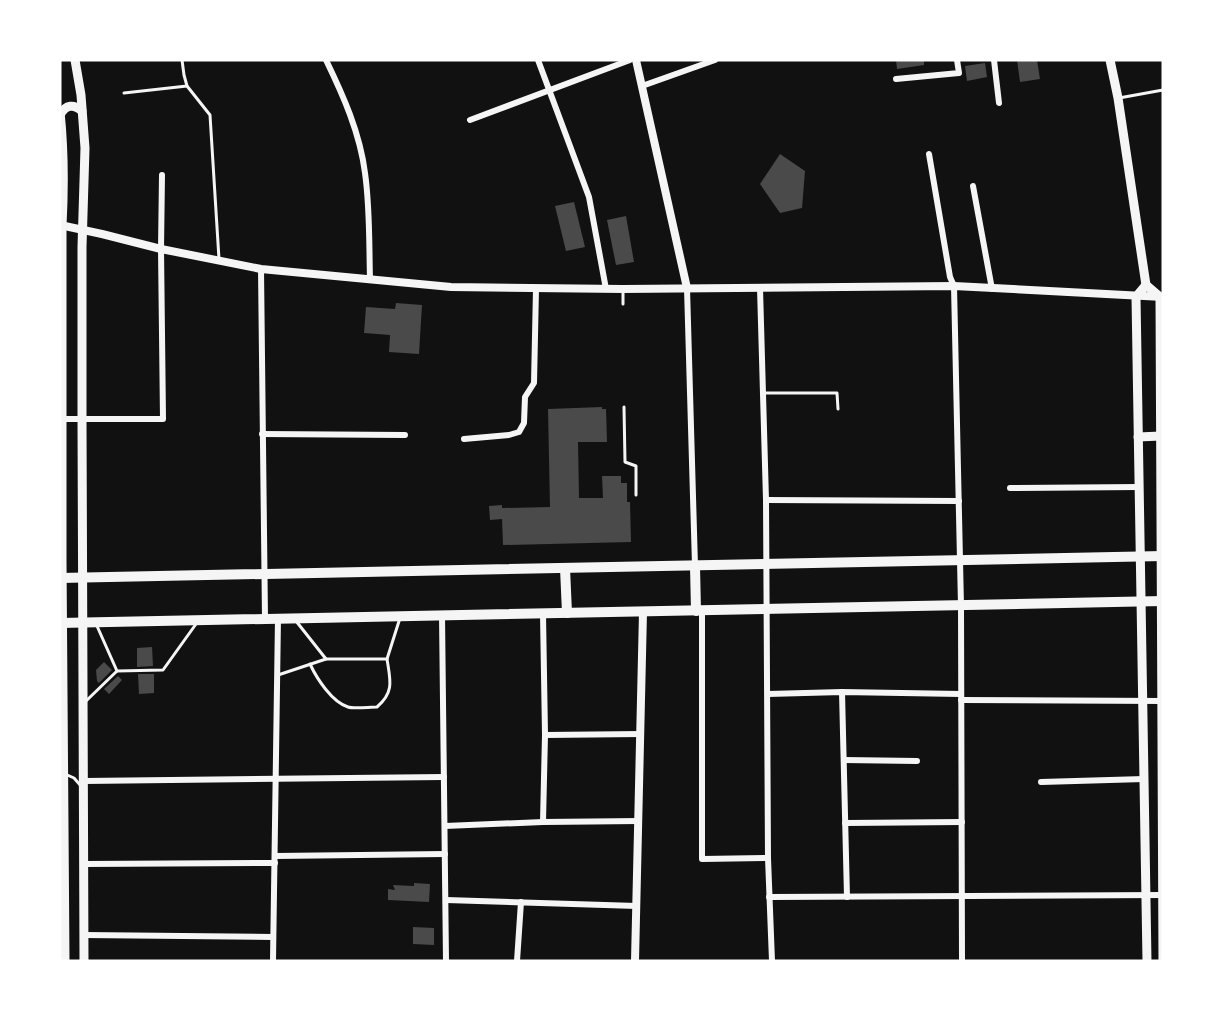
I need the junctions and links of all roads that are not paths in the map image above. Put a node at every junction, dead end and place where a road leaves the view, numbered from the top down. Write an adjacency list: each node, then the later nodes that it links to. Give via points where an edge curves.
1 (75, 60): 19 (main road)
2 (182, 60): 12 (lane)
3 (326, 60): 30 (street, via 360,146 368,201)
4 (538, 60): 15 (street)
5 (630, 60): 15 (street)
6 (636, 60): 13 (street)
7 (715, 60): 13 (street)
8 (957, 60): 11 (street, via 959,73)
9 (994, 60): 18 (street)
10 (1110, 60): 17 (main road)
11 (896, 79)
12 (187, 86): 16 (lane); 28 (lane, via 210,115)
13 (642, 86): 33 (street)
14 (1163, 90): 17 (lane)
15 (550, 91): 21 (street); 36 (street, via 589,197)
16 (124, 93)
17 (1118, 99): 31 (main road)
18 (999, 103)
19 (82, 111): 20 (main road, via 68,106); 26 (main road)
20 (60, 113): 25 (main road)
21 (470, 120)
22 (929, 154): 32 (street)
23 (162, 176): 27 (street)
24 (973, 186): 38 (street)
25 (61, 226): 26 (street); 45 (main road)
26 (83, 230): 27 (street); 46 (main road)
27 (161, 249): 28 (street); 46 (street, via 163,419)
28 (219, 261): 29 (street)
29 (261, 269): 30 (street); 47 (street)
30 (370, 279): 35 (street, via 451,287)
31 (1146, 285): 39 (main road); 40 (main road)
32 (954, 286): 34 (street); 38 (street); 56 (street)
33 (687, 288): 34 (street); 37 (street); 61 (street)
34 (760, 288): 42 (street)
35 (536, 289): 36 (street); 51 (street, via 534,383 525,397 524,423 519,432 509,435)
36 (606, 289): 37 (street)
37 (623, 289): 41 (lane)
38 (992, 289): 39 (street)
39 (1136, 297): 40 (street); 50 (main road)
40 (1162, 297): 49 (main road)
41 (623, 304)
42 (763, 393): 44 (lane, via 837,393); 55 (street)
43 (624, 407): 54 (lane, via 625,462 636,466)
44 (838, 409)
45 (62, 419): 46 (street); 64 (main road)
46 (82, 419): 65 (main road)
47 (262, 434): 48 (street); 63 (street)
48 (405, 435)
49 (1162, 436): 50 (main road); 57 (main road)
50 (1138, 437): 52 (main road)
51 (464, 439)
52 (1139, 487): 53 (street); 58 (main road)
53 (1010, 488)
54 (636, 495)
55 (766, 500): 56 (street); 60 (street)
56 (959, 501): 59 (street)
57 (1162, 556): 58 (main road); 66 (main road)
58 (1140, 557): 59 (main road); 67 (main road)
59 (960, 560): 60 (main road); 68 (street)
60 (766, 564): 61 (main road); 69 (street)
61 (695, 566): 62 (main road); 70 (main road)
62 (566, 568): 63 (main road); 72 (main road)
63 (265, 574): 65 (main road); 78 (street)
64 (61, 578): 65 (main road); 82 (main road)
65 (83, 578): 80 (main road)
66 (1162, 601): 67 (main road); 92 (main road)
67 (1141, 602): 68 (main road); 91 (main road)
68 (961, 606): 69 (main road); 90 (street)
69 (767, 609): 70 (main road); 89 (street)
70 (699, 611): 71 (main road); 111 (street, via 702,859)
71 (643, 612): 72 (main road); 94 (street)
72 (567, 613): 73 (main road)
73 (543, 614): 74 (main road); 95 (street)
74 (442, 615): 75 (main road); 98 (street)
75 (400, 616): 77 (main road); 84 (lane)
76 (278, 618): 77 (main road); 78 (main road); 87 (street)
77 (294, 618): 83 (lane)
78 (265, 619): 79 (main road)
79 (199, 620): 81 (main road); 86 (lane, via 163,670)
80 (83, 622): 81 (main road); 82 (main road); 93 (main road)
81 (95, 622): 86 (lane)
82 (61, 623): 99 (main road)
83 (326, 659): 84 (lane); 85 (lane)
84 (387, 659): 85 (lane, via 391,685 377,707 348,707 322,685)
85 (310, 664): 87 (lane)
86 (117, 671): 93 (lane)
87 (278, 675): 101 (street)
88 (842, 692): 89 (street); 90 (street); 96 (street)
89 (768, 694): 111 (street)
90 (961, 697): 91 (street); 106 (street)
91 (1143, 701): 92 (street); 100 (main road)
92 (1162, 701): 108 (main road)
93 (83, 704): 103 (main road)
94 (641, 734): 95 (street); 104 (street)
95 (544, 735): 105 (street)
96 (844, 760): 97 (street); 107 (street)
97 (917, 761)
98 (444, 777): 101 (street); 109 (street)
99 (62, 779): 103 (lane, via 76,779); 124 (main road)
100 (1144, 779): 102 (street); 115 (main road)
101 (276, 780): 103 (street); 112 (street)
102 (1041, 782)
103 (84, 786): 113 (main road)
104 (639, 821): 105 (street); 121 (street)
105 (543, 822): 109 (street)
106 (962, 822): 107 (street); 114 (street)
107 (845, 823): 118 (street)
108 (1163, 824): 116 (main road)
109 (445, 826): 110 (street)
110 (445, 854): 112 (street); 119 (street)
111 (768, 858): 117 (street)
112 (275, 860): 113 (street); 123 (street)
113 (84, 864): 122 (main road)
114 (962, 896): 115 (street); 118 (street); 131 (street)
115 (1147, 896): 116 (street); 132 (main road)
116 (1163, 896): 133 (main road)
117 (769, 897): 118 (street); 130 (street)
118 (847, 897)
119 (446, 900): 120 (street); 127 (street)
120 (521, 902): 121 (street); 128 (street)
121 (637, 906): 129 (street)
122 (84, 935): 123 (street); 125 (main road)
123 (273, 937): 126 (street)
124 (65, 961)
125 (84, 961)
126 (273, 961)
127 (446, 961)
128 (517, 961)
129 (635, 961)
130 (772, 961)
131 (962, 961)
132 (1147, 961)
133 (1163, 961)

